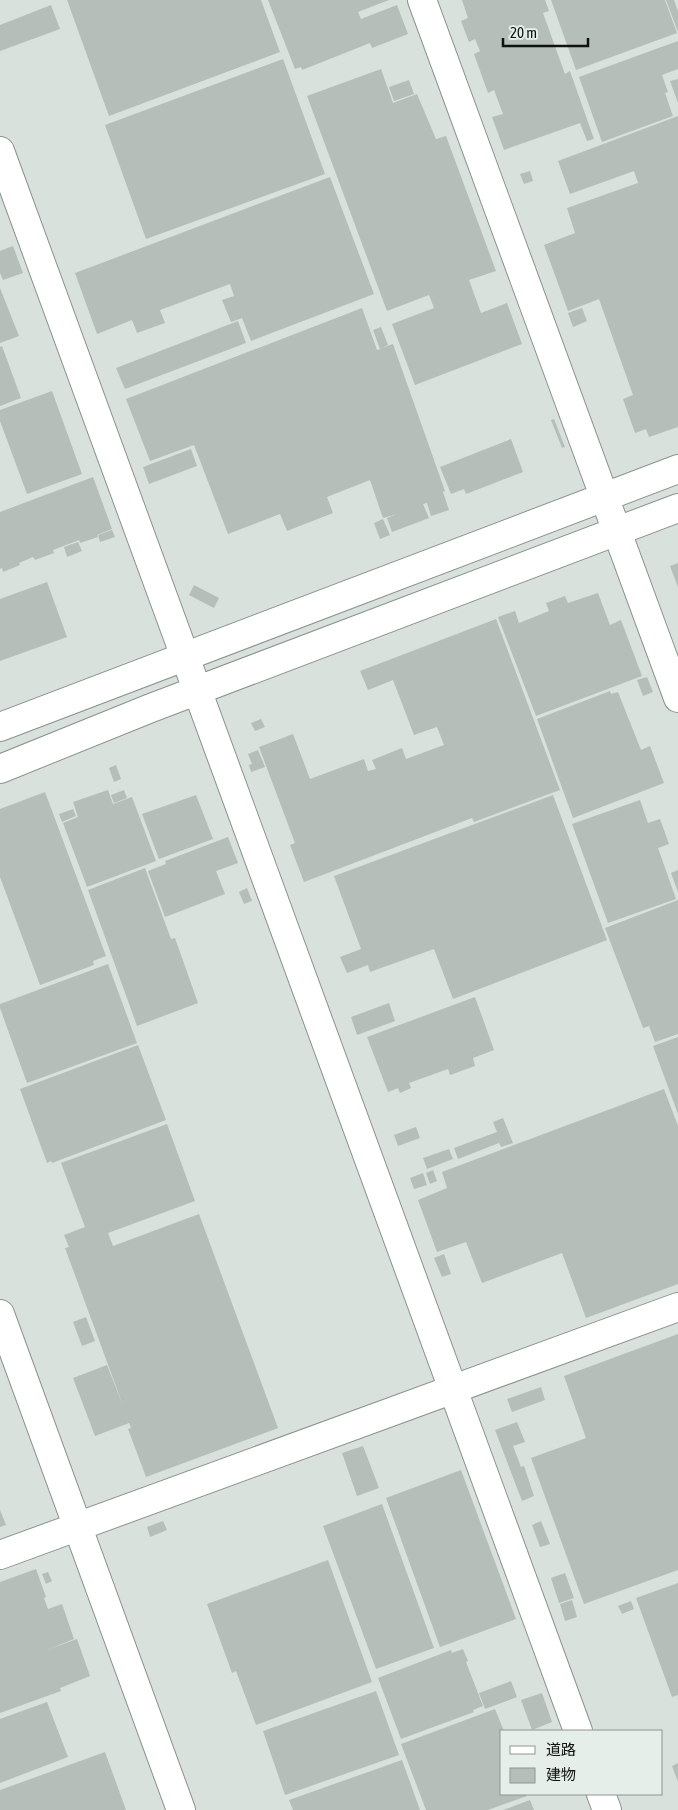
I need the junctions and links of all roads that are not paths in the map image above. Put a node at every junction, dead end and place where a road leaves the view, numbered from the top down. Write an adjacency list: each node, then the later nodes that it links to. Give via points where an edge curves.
1 (422, 0): 4 (street)
2 (0, 151): 7 (street)
3 (678, 469): 4 (street)
4 (604, 497): 6 (street); 7 (street)
5 (678, 508): 6 (street)
6 (617, 531): 8 (street); 9 (street)
7 (185, 657): 8 (street); 10 (street)
8 (197, 690): 11 (street); 14 (street)
9 (678, 698)
10 (0, 727)
11 (0, 769)
12 (678, 1307): 14 (street)
13 (0, 1314): 15 (street)
14 (453, 1389): 15 (street); 17 (street)
15 (78, 1527): 16 (street); 19 (street)
16 (0, 1555)
17 (578, 1730)
18 (601, 1795): 20 (street)
19 (181, 1810)
20 (607, 1810)

